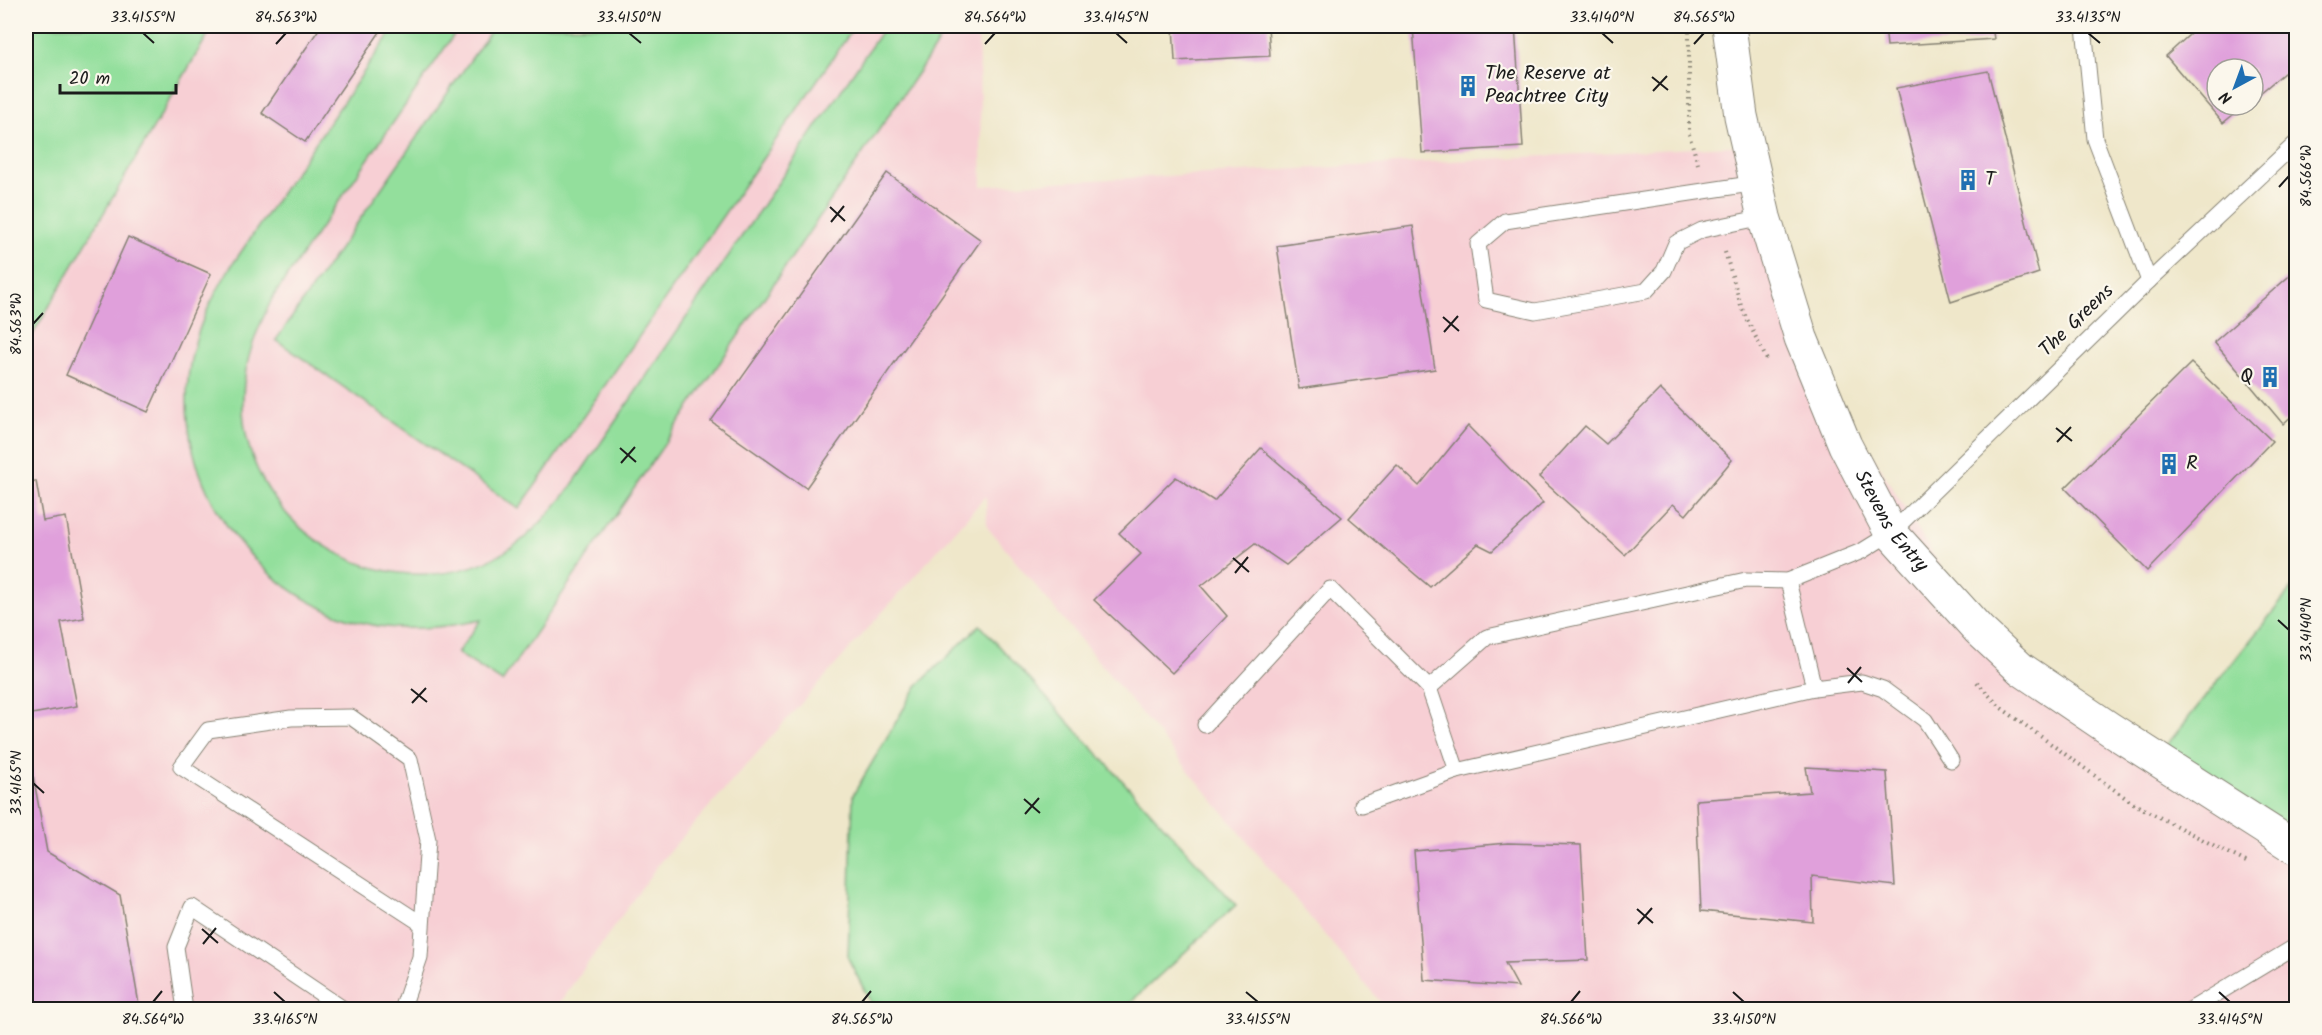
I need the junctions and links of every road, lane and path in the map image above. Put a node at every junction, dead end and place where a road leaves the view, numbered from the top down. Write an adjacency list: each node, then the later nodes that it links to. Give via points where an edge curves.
1 (1729, 26): 4 (street, Stevens Entry, via 1742,116)
2 (2084, 26): 6 (lane, via 2095,139)
3 (2296, 143): 6 (lane, The Greens)
4 (1757, 183): 5 (street, Stevens Entry); 5 (lane, via 1505,221 1478,244 1486,300 1535,311 1647,291 1664,271 1676,243 1702,230)
5 (1764, 217): 7 (street, Stevens Entry, via 1802,338 1845,445)
6 (2149, 281): 7 (lane, The Greens)
7 (1891, 533): 8 (lane, The Greens, via 1862,551); 15 (street, Stevens Entry, via 1979,630 2021,669)
8 (1788, 581): 9 (lane, via 1746,580 1487,637); 10 (lane)
9 (1429, 688): 11 (lane, via 1330,589); 13 (lane)
10 (1814, 688): 12 (lane, via 1862,682 1883,689 1925,720); 13 (lane)
11 (1205, 725)
12 (1952, 760)
13 (1457, 771): 14 (lane)
14 (1362, 805)
15 (2296, 848)
16 (422, 924): 16 (lane, via 428,840 410,759 351,717 291,718 207,730 181,767); 20 (lane, via 420,957)
17 (2296, 946): 21 (lane)
18 (185, 1010): 19 (lane, via 176,947 192,907)
19 (345, 1010)
20 (402, 1010)
21 (2190, 1010)

